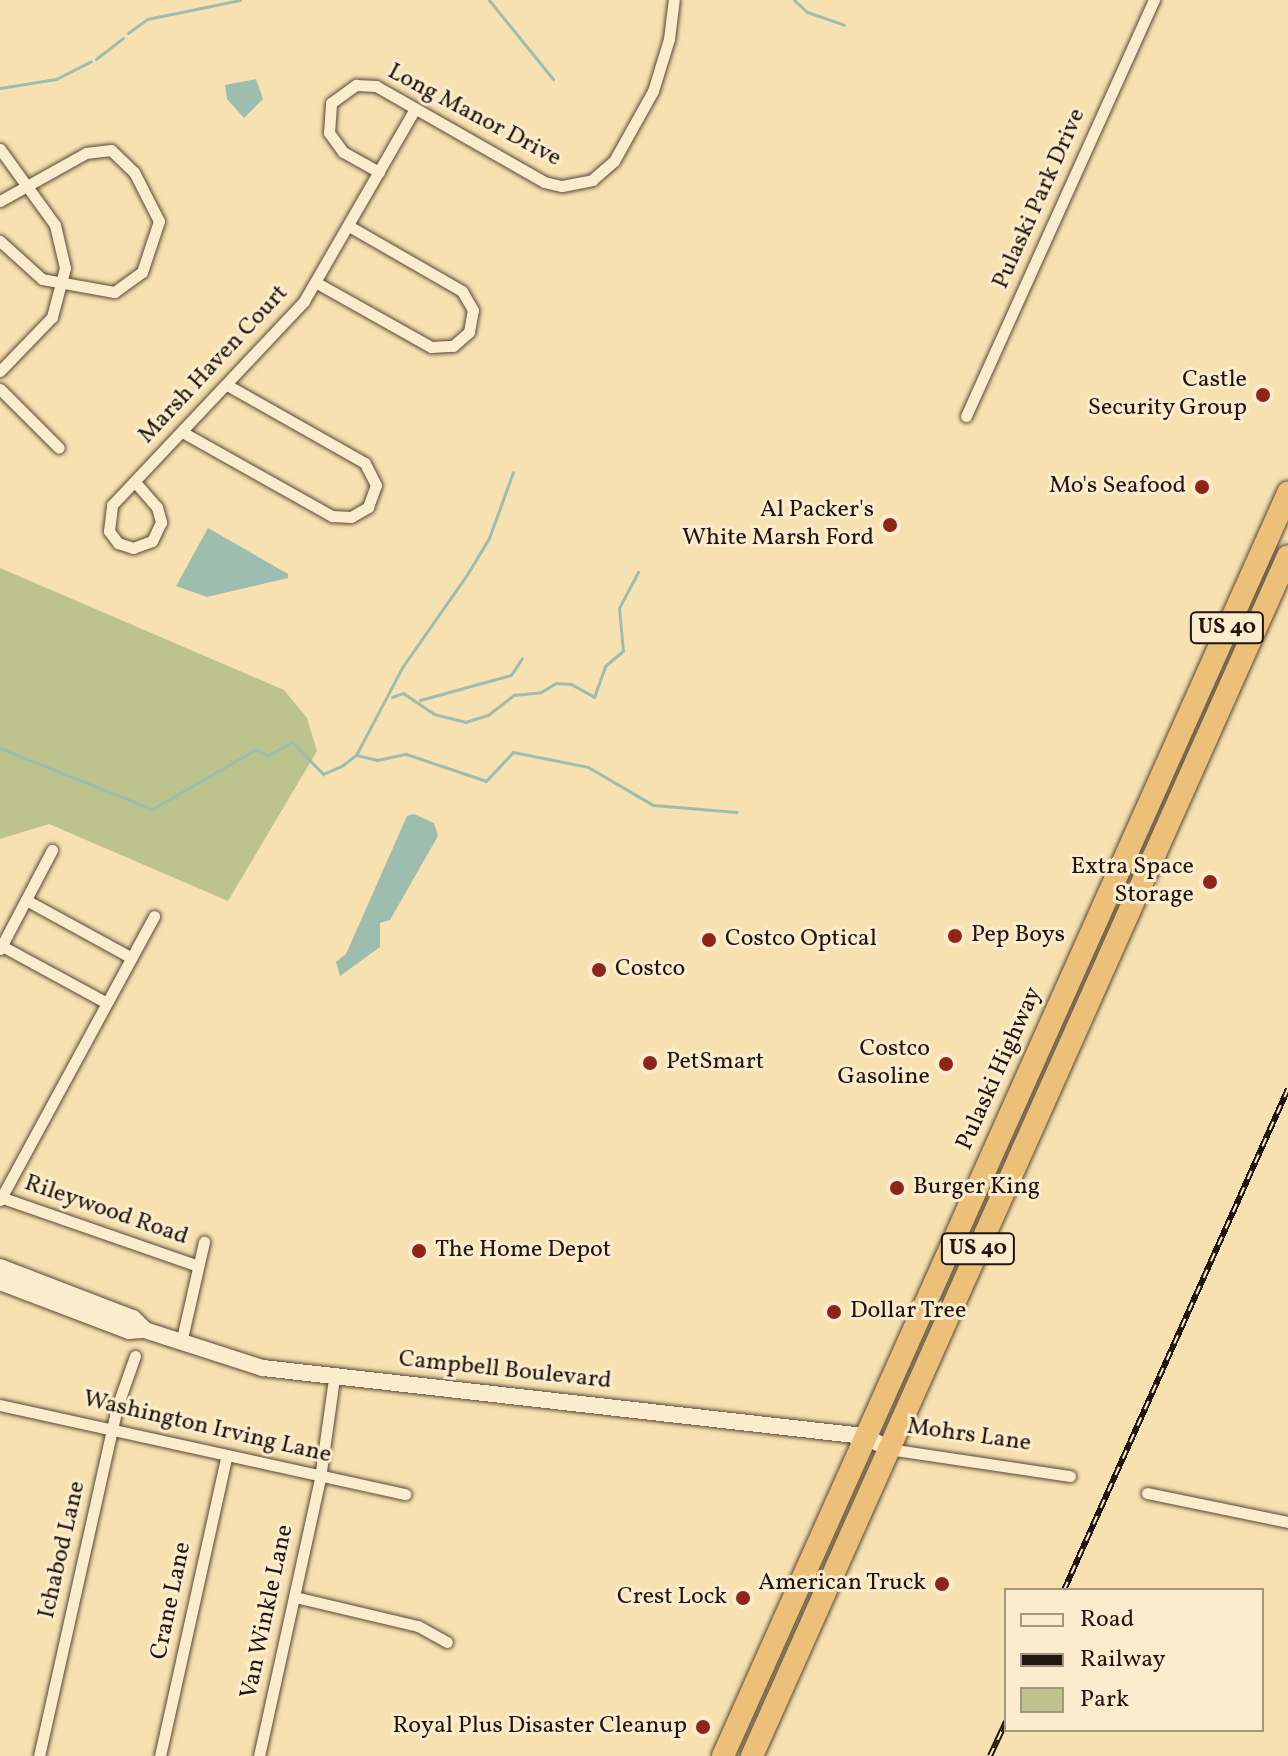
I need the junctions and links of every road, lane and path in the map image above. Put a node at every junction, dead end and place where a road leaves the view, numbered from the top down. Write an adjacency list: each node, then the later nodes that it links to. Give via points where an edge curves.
1 (674, 0): 3 (street, Long Manor Drive, via 665,58 653,91 614,161 592,180 562,186 544,182)
2 (1154, 0): 15 (street, Pulaski Park Drive)
3 (415, 109): 5 (street, Marsh Haven Court); 5 (street, Long Manor Drive, via 366,84 346,89 331,103 327,123 333,142)
4 (0, 149): 6 (street)
5 (379, 172): 8 (street, Marsh Haven Court)
6 (29, 184): 7 (street); 11 (street, via 61,238); 11 (street, via 86,153 111,150 126,161 157,211 156,242 133,282 105,293)
7 (0, 201)
8 (349, 226): 10 (street, Marsh Haven Court); 10 (street, via 462,291 473,310 469,332 453,346 431,347)
9 (0, 241): 11 (street, via 33,273)
10 (317, 283): 13 (street, Marsh Haven Court)
11 (62, 284): 12 (street, via 40,333)
12 (0, 371)
13 (227, 385): 16 (street, Marsh Haven Court); 16 (street, via 365,463 376,485 368,507 351,517 332,516)
14 (0, 389): 17 (street)
15 (966, 416)
16 (184, 433): 18 (street, Marsh Haven Court)
17 (59, 448)
18 (135, 482): 18 (street, Marsh Haven Court, via 112,505 107,520 114,540 133,548 152,541 161,522 157,507)
19 (1288, 493): 38 (highway, Pulaski Highway / US 40)
20 (1288, 556): 39 (highway, US 40)
21 (52, 850): 22 (street)
22 (26, 900): 24 (street); 25 (street)
23 (154, 916): 25 (street)
24 (1, 948): 26 (street)
25 (130, 957): 26 (street)
26 (105, 1002): 27 (street)
27 (0, 1198): 29 (street, Rileywood Road)
28 (204, 1242): 29 (street, Rileywood Road)
29 (198, 1266): 33 (street, Rileywood Road)
30 (0, 1267): 32 (street, Campbell Boulevard, via 133,1318)
31 (0, 1282): 32 (street, Campbell Boulevard, via 129,1331)
32 (145, 1330): 33 (street, Campbell Boulevard)
33 (181, 1343): 35 (street, Campbell Boulevard, via 263,1368)
34 (135, 1356): 37 (street, Ichabod Lane)
35 (334, 1378): 38 (street, Campbell Boulevard); 42 (street, Van Winkle Lane)
36 (0, 1405): 37 (street, Washington Irving Lane)
37 (112, 1428): 40 (street, Washington Irving Lane); 48 (street, Ichabod Lane)
38 (864, 1436): 39 (street, Mohrs Lane); 51 (highway, Pulaski Highway / US 40)
39 (889, 1449): 41 (street, Mohrs Lane); 52 (highway, US 40)
40 (227, 1455): 42 (street, Washington Irving Lane); 49 (street, Crane Lane)
41 (1070, 1476)
42 (320, 1478): 44 (street, Washington Irving Lane); 46 (street, Van Winkle Lane)
43 (1147, 1493): 45 (street)
44 (405, 1494)
45 (1288, 1522)
46 (295, 1597): 47 (street, via 418,1626); 50 (street, Van Winkle Lane)
47 (447, 1642)
48 (39, 1756)
49 (160, 1756)
50 (259, 1756)
51 (723, 1756)
52 (752, 1756)

